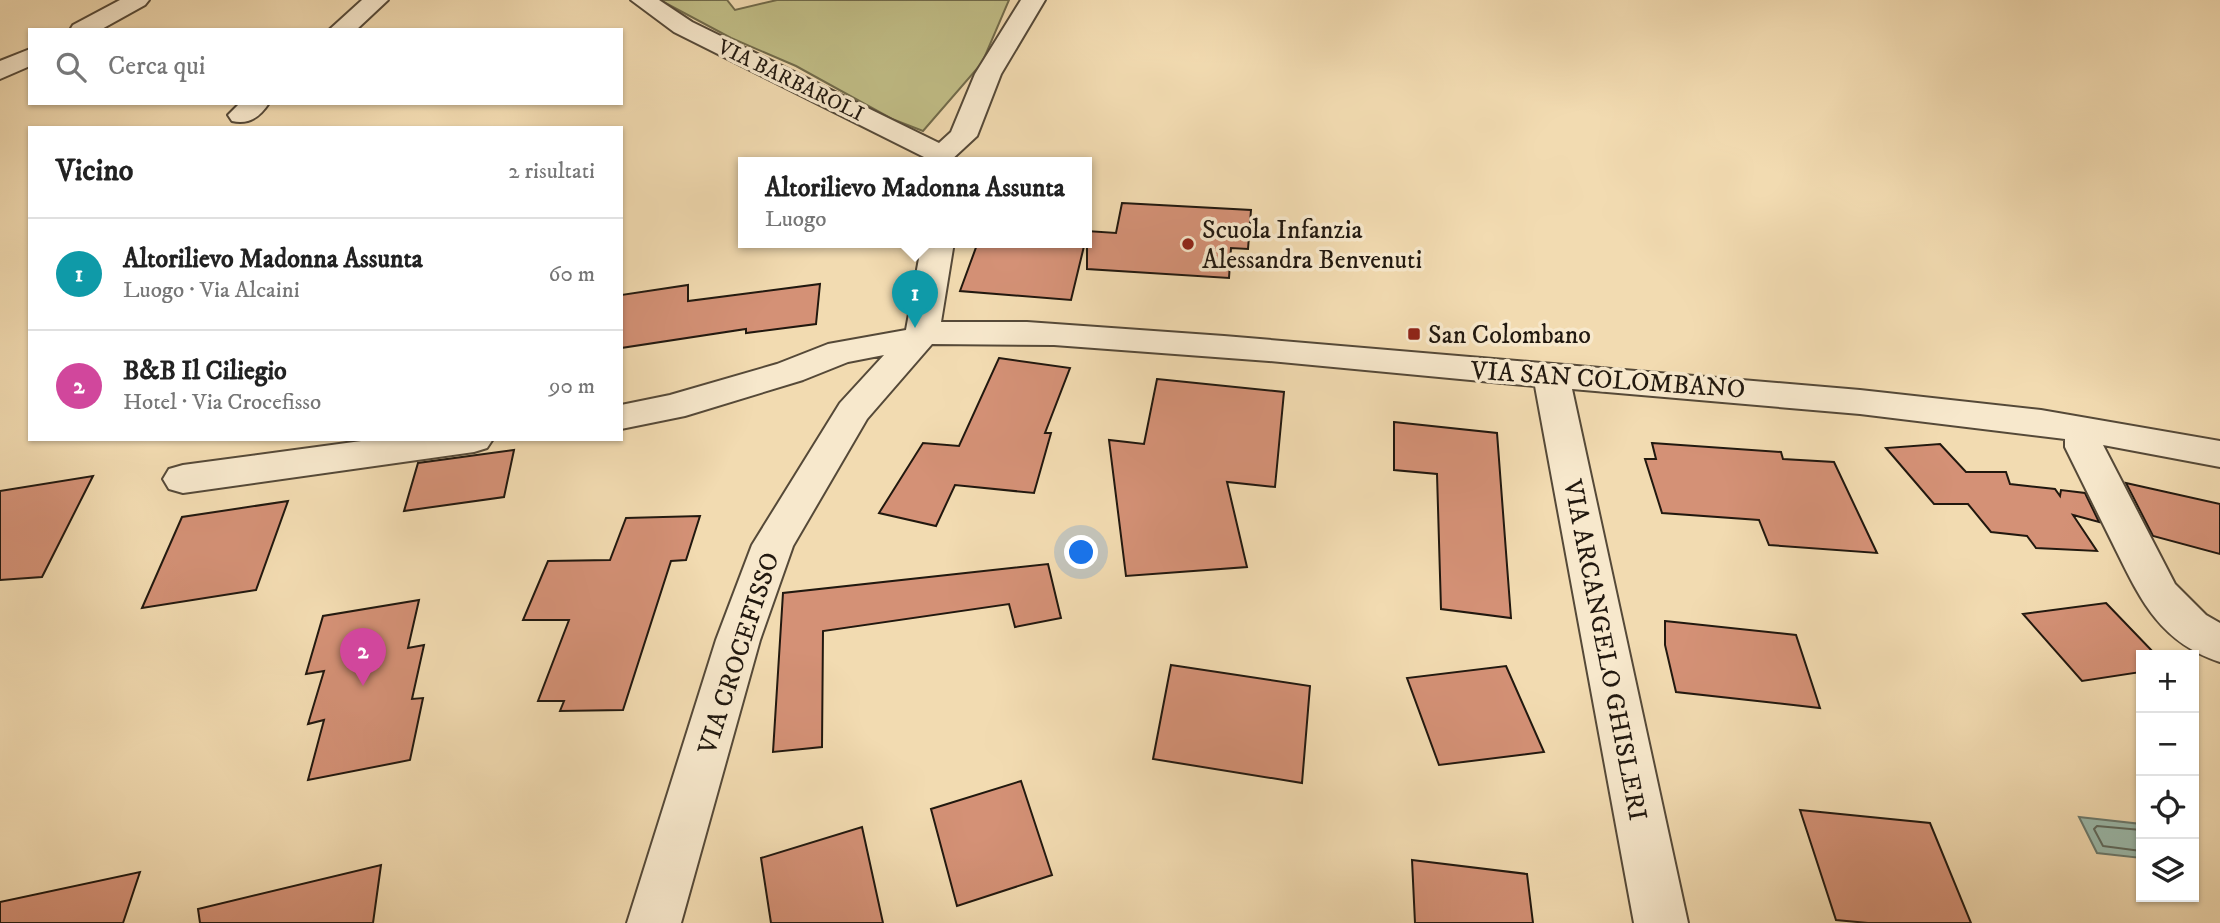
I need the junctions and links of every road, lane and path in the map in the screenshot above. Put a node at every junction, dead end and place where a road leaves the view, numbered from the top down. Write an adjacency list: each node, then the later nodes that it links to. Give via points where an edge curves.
1 (376, 0): 6 (street)
2 (643, 0): 9 (street, VIA BARBAROLI, via 683,27)
3 (1033, 0): 10 (street, via 988,74 963,136)
4 (135, 11): 5 (street)
5 (90, 25)
6 (343, 28)
7 (28, 57): 8 (street)
8 (0, 71)
9 (941, 157)
10 (944, 157)
11 (937, 248): 12 (street)
12 (921, 336): 13 (street, VIA SAN COLOMBANO, via 978,329); 14 (street, via 840,352 790,373); 20 (street, VIA CROCEFISSO, via 853,412 773,545 738,640)
13 (1551, 376): 15 (street, VIA SAN COLOMBANO, via 1945,409); 21 (street, VIA ARCANGELO GHISLERI)
14 (623, 417)
15 (2083, 429): 17 (street, VIA SAN COLOMBANO); 19 (street, via 2084,447 2160,596 2190,627)
16 (459, 441): 18 (street)
17 (2220, 454)
18 (183, 479)
19 (2220, 644)
20 (654, 923)
21 (1661, 923)

